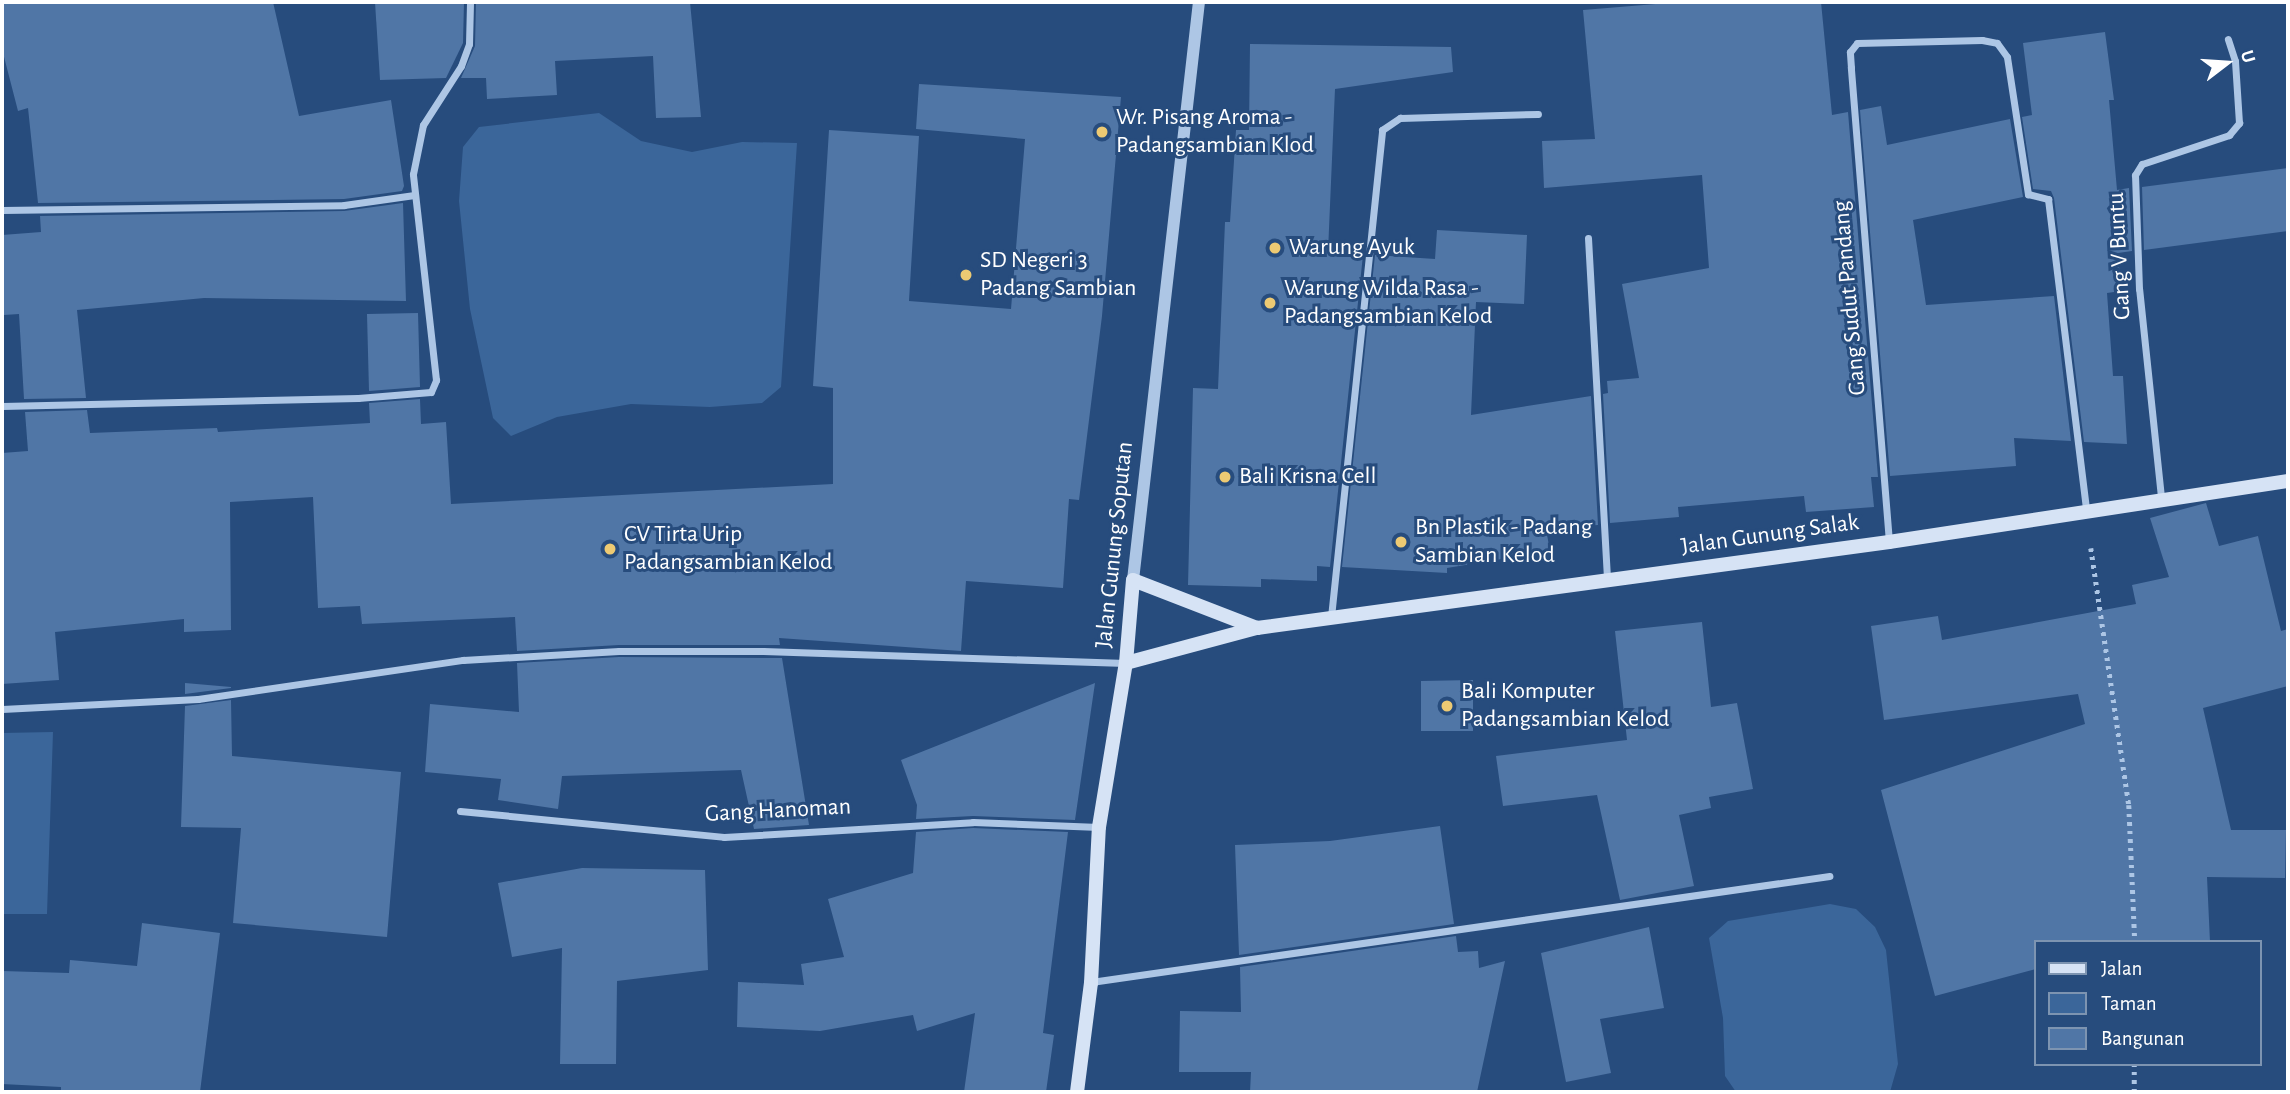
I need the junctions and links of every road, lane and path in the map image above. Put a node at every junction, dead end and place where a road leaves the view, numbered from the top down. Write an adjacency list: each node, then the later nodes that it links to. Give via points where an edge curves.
1 (470, 2): 5 (street, via 468,44 461,66 423,125)
2 (1199, 2): 13 (street, Jalan Gunung Soputan)
3 (2228, 39): 10 (street, Gang V Buntu, via 2235,61 2239,123 2229,135 2142,164 2135,175 2139,289)
4 (1538, 114): 15 (street, via 1400,118 1382,130)
5 (414, 195): 6 (street, via 344,205); 8 (street, via 436,380 431,392 358,398)
6 (2, 210)
7 (1588, 238): 14 (street)
8 (2, 406)
9 (2288, 481): 10 (main road, Jalan Gunung Salak)
10 (2161, 497): 11 (main road, Jalan Gunung Salak)
11 (2086, 509): 12 (main road, Jalan Gunung Salak); 12 (street, Gang Sudut Pandang, via 2048,199 2028,194 2007,57 1997,43 1982,40 1857,43 1850,52); 22 (path, via 2129,805)
12 (1889, 542): 14 (main road, Jalan Gunung Salak)
13 (1133, 580): 16 (main road, Jalan Gunung Salak); 17 (main road, Jalan Gunung Soputan)
14 (1607, 580): 15 (main road, Jalan Gunung Salak)
15 (1331, 618): 16 (main road, Jalan Gunung Salak)
16 (1256, 628): 17 (main road, Jalan Gunung Salak)
17 (1126, 663): 18 (street, via 763,650 619,651 463,660 198,699); 20 (main road, Jalan Gunung Soputan)
18 (2, 709)
19 (460, 811): 20 (street, Gang Hanoman, via 723,837 973,822)
20 (1100, 827): 23 (main road, Jalan Gunung Soputan)
21 (1829, 876): 23 (street)
22 (2135, 940)
23 (1091, 982): 25 (main road, Jalan Gunung Soputan)
24 (2134, 1066): 26 (path)
25 (1077, 1092)
26 (2134, 1092)

